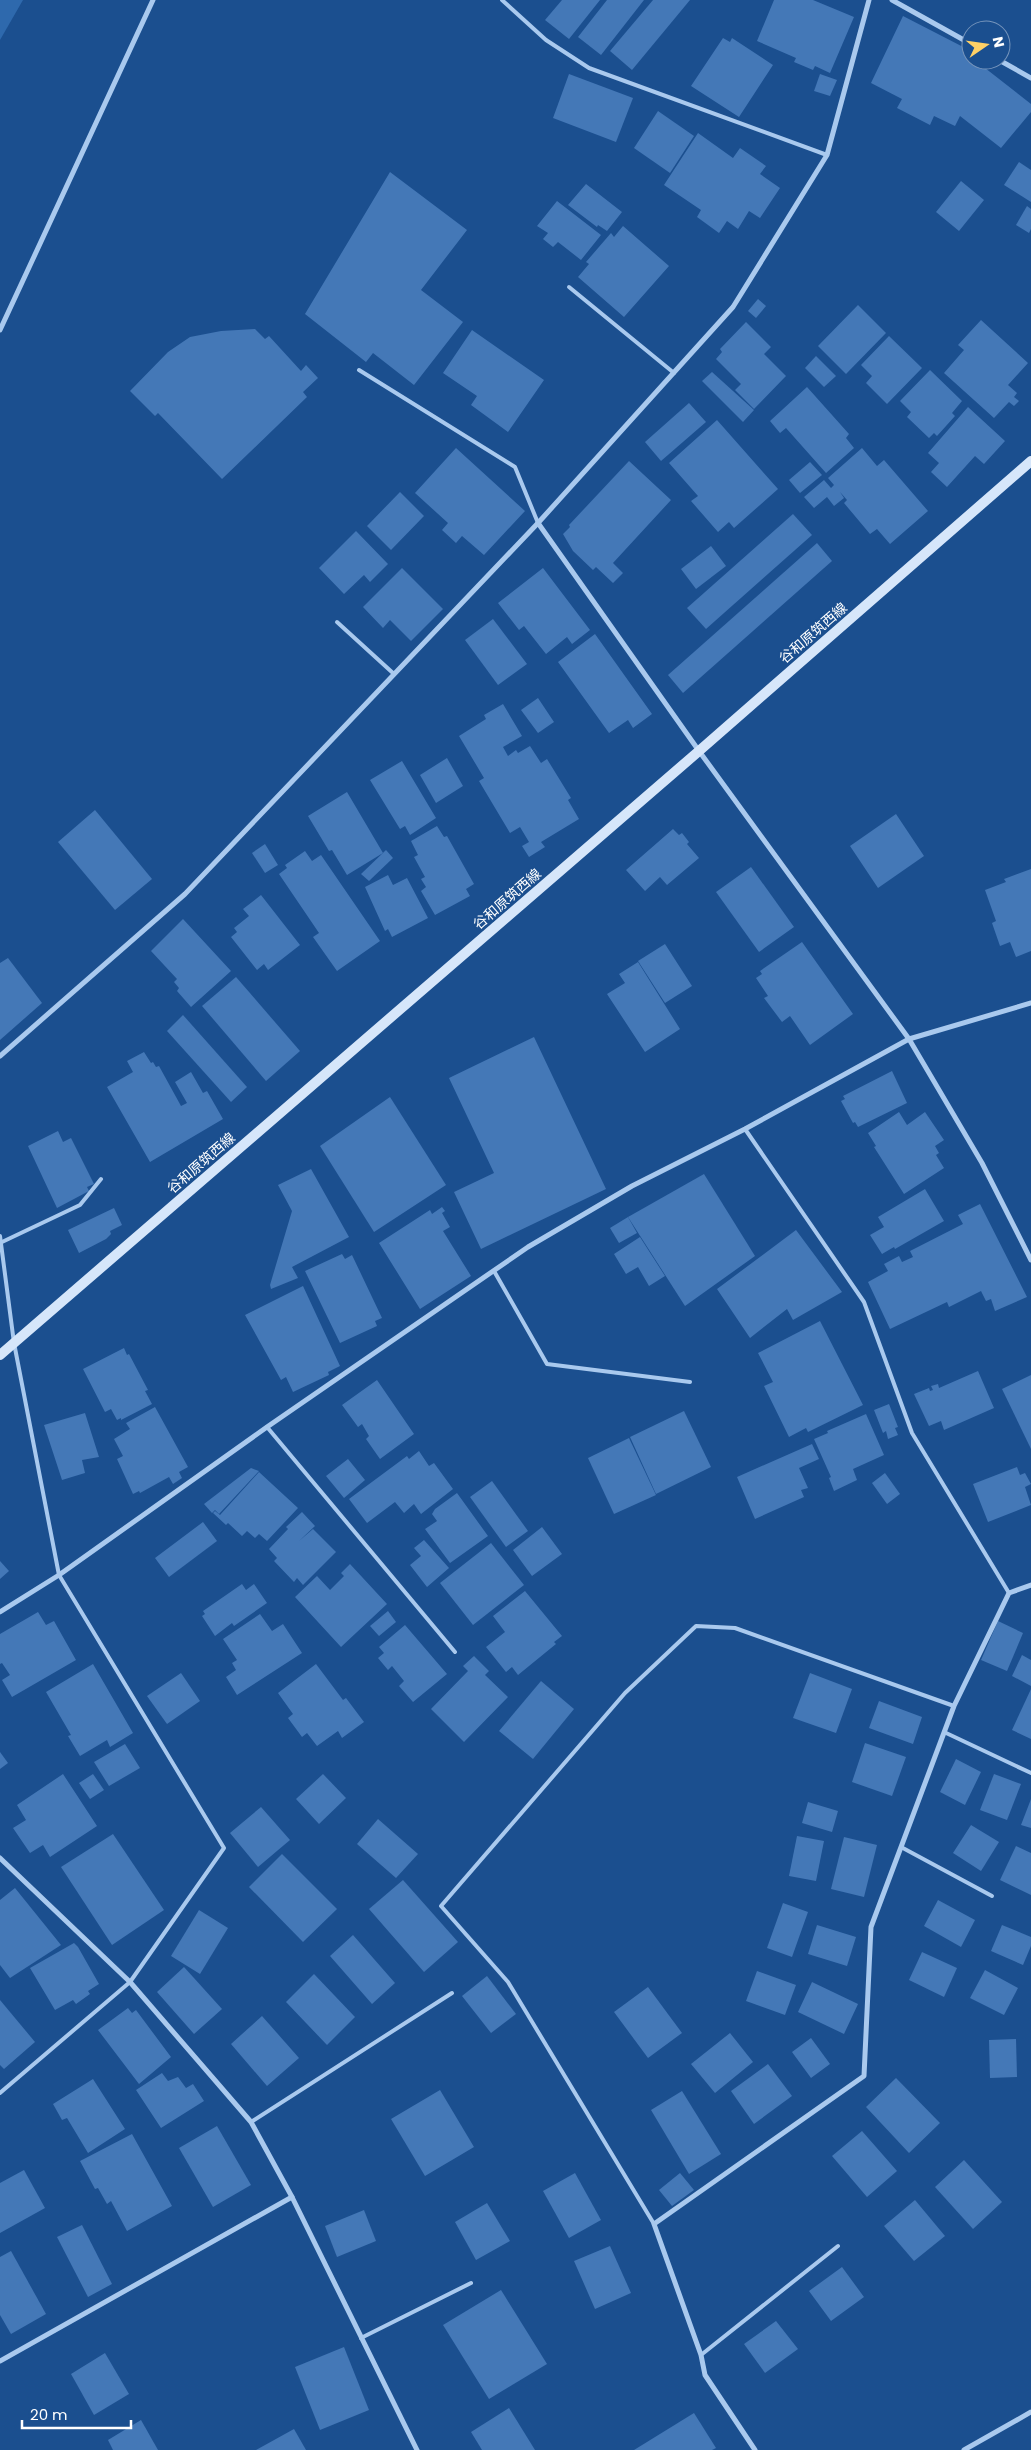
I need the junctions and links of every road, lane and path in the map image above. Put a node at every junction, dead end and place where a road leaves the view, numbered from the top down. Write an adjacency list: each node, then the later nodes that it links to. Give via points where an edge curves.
1 (153, 0): 10 (street)
2 (502, 0): 8 (lane, via 546,40 589,68)
3 (869, 0): 8 (street)
4 (892, 0): 5 (street)
5 (961, 38)
6 (1011, 67): 7 (street)
7 (1031, 78)
8 (827, 155): 12 (street, via 733,307)
9 (569, 287): 12 (lane)
10 (0, 330)
11 (359, 370): 14 (lane, via 515,467)
12 (674, 373): 14 (street)
13 (1031, 461): 17 (main road, 谷和原筑西線)
14 (538, 523): 16 (street); 17 (street)
15 (337, 622): 16 (lane)
16 (394, 674): 20 (street, via 185,894)
17 (699, 751): 19 (street); 27 (main road, 谷和原筑西線)
18 (1031, 1003): 19 (street)
19 (909, 1040): 21 (street); 25 (street, via 982,1163)
20 (0, 1056)
21 (745, 1129): 26 (street, via 632,1186 528,1247); 33 (lane, via 864,1302 912,1433)
22 (101, 1179): 24 (lane, via 80,1205)
23 (0, 1236): 24 (lane)
24 (2, 1242): 27 (lane)
25 (1031, 1260)
26 (494, 1271): 29 (lane, via 547,1364); 30 (street)
27 (14, 1343): 28 (main road, 谷和原筑西線); 31 (lane)
28 (0, 1355)
29 (690, 1382)
30 (267, 1427): 31 (street); 35 (lane)
31 (59, 1575): 34 (street); 42 (lane, via 224,1848)
32 (1031, 1585): 33 (street)
33 (1009, 1593): 36 (street)
34 (0, 1612)
35 (455, 1652)
36 (954, 1706): 37 (street); 47 (lane, via 735,1628 696,1626 625,1693 442,1906 508,1982)
37 (944, 1732): 38 (lane); 39 (street)
38 (1031, 1773)
39 (900, 1847): 41 (lane); 47 (street, via 871,1927 864,2076)
40 (0, 1858): 42 (street)
41 (992, 1896)
42 (130, 1982): 44 (lane); 45 (street)
43 (452, 1993): 45 (lane)
44 (0, 2093)
45 (251, 2122): 46 (street)
46 (292, 2197): 50 (street); 52 (street)
47 (654, 2224): 51 (street)
48 (838, 2246): 51 (lane)
49 (471, 2283): 50 (lane)
50 (361, 2338): 54 (street)
51 (701, 2355): 55 (street, via 705,2375)
52 (0, 2361)
53 (1031, 2412): 56 (street)
54 (417, 2450)
55 (755, 2450)
56 (964, 2450)

